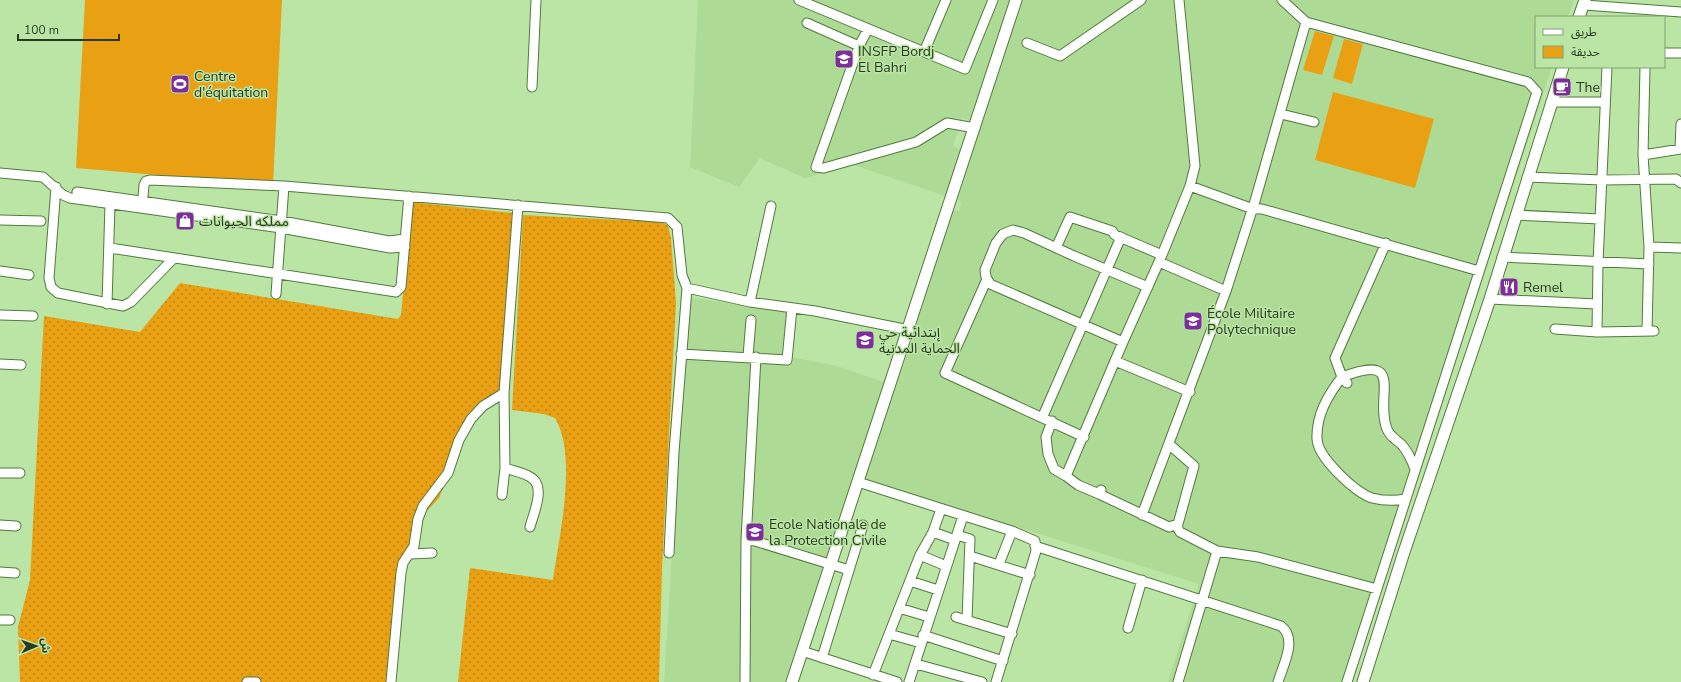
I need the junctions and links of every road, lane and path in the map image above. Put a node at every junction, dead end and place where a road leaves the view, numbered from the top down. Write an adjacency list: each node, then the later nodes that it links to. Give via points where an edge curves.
1 (536, 0): 23 (street)
2 (799, 0): 14 (street)
3 (946, 0): 17 (street)
4 (993, 0): 17 (street, via 965,69)
5 (1016, 0): 29 (main road)
6 (1141, 0): 15 (street, via 1060,56)
7 (1179, 0): 38 (street, via 1195,166)
8 (1282, 0): 12 (street)
9 (1584, 2): 10 (street); 11 (main road)
10 (1681, 12)
11 (1579, 16)
12 (1306, 22): 26 (street); 64 (street, via 1528,82 1537,92)
13 (807, 23): 16 (street)
14 (868, 29): 16 (street); 17 (street)
15 (1027, 43)
16 (859, 46): 29 (street, via 816,167 824,168 916,142 947,123)
17 (924, 52)
18 (1665, 53): 19 (street)
19 (1681, 53)
20 (1563, 68): 24 (main road)
21 (1607, 68): 25 (street)
22 (1645, 68): 31 (street)
23 (532, 87)
24 (1551, 102): 25 (street); 33 (main road)
25 (1605, 102): 34 (street)
26 (1281, 114): 27 (street); 45 (street)
27 (1314, 122)
28 (1681, 124): 30 (street)
29 (975, 128): 83 (main road)
30 (1680, 149): 31 (street)
31 (1643, 155): 35 (street)
32 (0, 172): 39 (street, via 38,176)
33 (1527, 177): 34 (street); 46 (main road)
34 (1602, 180): 35 (street); 47 (street)
35 (1646, 180): 36 (street, via 1676,179); 54 (street)
36 (1681, 183)
37 (284, 186): 40 (street); 42 (street, via 148,180 144,185); 50 (street)
38 (1190, 186): 45 (street); 60 (street)
39 (56, 187): 41 (street, via 66,196); 42 (street); 75 (street, via 49,283 58,293)
40 (409, 196): 43 (street); 52 (street)
41 (110, 204): 42 (street); 55 (street)
42 (142, 204): 50 (street)
43 (518, 204): 70 (street, via 668,218 677,227 682,274); 93 (street)
44 (771, 206): 74 (street)
45 (1253, 209): 53 (street, via 1262,208); 71 (street)
46 (1516, 215): 47 (street); 58 (main road)
47 (1600, 219): 61 (street)
48 (0, 220): 49 (street)
49 (42, 221)
50 (282, 225): 52 (street); 66 (street)
51 (1121, 237): 56 (street, via 1112,231 1071,216); 60 (street); 63 (street)
52 (405, 243): 66 (street, via 401,287 396,292)
53 (1386, 243): 64 (street); 91 (street, via 1335,358)
54 (1649, 247): 57 (street); 62 (street)
55 (110, 248): 59 (street); 75 (street)
56 (1056, 248): 63 (street); 68 (street, via 1019,231 1008,231 998,238 986,267)
57 (1681, 248)
58 (1502, 257): 61 (street); 73 (main road)
59 (174, 258): 66 (street); 75 (street, via 130,302 123,306)
60 (1161, 259): 69 (street); 71 (street)
61 (1598, 263): 62 (street); 76 (street)
62 (1649, 264): 84 (street, via 1650,331)
63 (1106, 270): 69 (street); 81 (street)
64 (1479, 271): 99 (street)
65 (0, 272): 67 (street)
66 (278, 273): 72 (street)
67 (29, 275)
68 (987, 279): 81 (street, via 995,287); 94 (street, via 945,373)
69 (1148, 287): 85 (street)
70 (687, 288): 74 (street); 86 (street)
71 (1226, 291): 92 (street)
72 (276, 294)
73 (1490, 299): 76 (street); 164 (main road, via 1403,555)
74 (750, 302): 77 (street)
75 (107, 304)
76 (1597, 304): 84 (street)
77 (792, 308): 83 (street); 87 (street, via 787,360)
78 (0, 315): 79 (street)
79 (33, 316)
80 (751, 320): 87 (street)
81 (1082, 323): 85 (street); 94 (street)
82 (1555, 329): 84 (street)
83 (909, 330): 103 (main road)
84 (1597, 332)
85 (1123, 342): 88 (street)
86 (681, 354): 87 (street); 121 (street)
87 (752, 357): 117 (street)
88 (1115, 361): 92 (street); 96 (street)
89 (0, 364): 90 (street)
90 (21, 365)
91 (1344, 380): 99 (street, via 1371,368 1379,371 1384,378 1384,419 1388,431 1408,453); 105 (street, via 1327,396 1323,406 1317,440 1322,453 1335,470 1371,498 1392,501)
92 (1190, 392): 97 (street)
93 (504, 393): 98 (street); 122 (street, via 483,406 471,418 459,440 448,474 423,506)
94 (1043, 416): 95 (street)
95 (1052, 421): 96 (street); 102 (street, via 1046,437 1048,454 1054,469)
96 (1084, 436): 102 (street)
97 (1170, 445): 107 (street); 109 (street, via 1194,466)
98 (505, 468): 104 (street); 113 (street, via 534,479 537,484 538,493)
99 (1415, 469): 105 (street)
100 (0, 473): 101 (street)
101 (20, 473)
102 (1066, 476): 107 (street, via 1078,485 1100,492)
103 (858, 482): 106 (street); 126 (main road)
104 (502, 495)
105 (1406, 498): 134 (street)
106 (941, 509): 108 (street); 115 (street)
107 (1142, 515): 109 (street, via 1169,527)
108 (963, 516): 114 (street); 116 (street)
109 (1178, 524): 119 (street, via 1180,532)
110 (0, 525): 112 (street)
111 (863, 525): 128 (street)
112 (16, 526)
113 (530, 527)
114 (1012, 531): 118 (street, via 1035,541); 125 (street)
115 (933, 532): 116 (street); 123 (street)
116 (956, 537): 124 (street, via 970,539); 127 (street)
117 (746, 540): 126 (street); 155 (street)
118 (1036, 546): 131 (street); 132 (street)
119 (1217, 552): 134 (street, via 1258,557); 136 (street)
120 (432, 553): 122 (street)
121 (669, 553)
122 (410, 554): 154 (street, via 403,563 401,573)
123 (920, 555): 127 (street); 133 (street)
124 (970, 556): 125 (street); 142 (street)
125 (999, 564): 131 (street)
126 (831, 565): 128 (street); 147 (main road)
127 (946, 566): 135 (street)
128 (849, 570): 148 (street)
129 (0, 572): 130 (street)
130 (15, 573)
131 (1030, 575): 145 (street)
132 (1142, 580): 136 (street); 143 (street)
133 (910, 581): 135 (street); 137 (street)
134 (1377, 589): 163 (street)
135 (938, 590): 138 (street)
136 (1202, 601): 161 (street); 162 (street, via 1284,628 1290,644)
137 (899, 608): 138 (street); 144 (street)
138 (929, 617): 146 (street)
139 (956, 617): 142 (street)
140 (0, 620): 141 (street)
141 (10, 620)
142 (967, 620): 145 (street)
143 (1128, 628)
144 (889, 634): 146 (street); 151 (street)
145 (1012, 634): 149 (street)
146 (922, 639): 149 (street); 150 (street)
147 (802, 651): 148 (street); 156 (main road)
148 (822, 658): 151 (street)
149 (1003, 661): 160 (street)
150 (916, 664): 158 (street); 159 (street)
151 (873, 675): 157 (street)
152 (247, 682): 153 (street)
153 (256, 682)
154 (391, 682)
155 (745, 682)
156 (792, 682)
157 (897, 682)
158 (909, 682)
159 (982, 682)
160 (996, 682)
161 (1178, 682)
162 (1278, 682)
163 (1346, 682)
164 (1363, 682)

